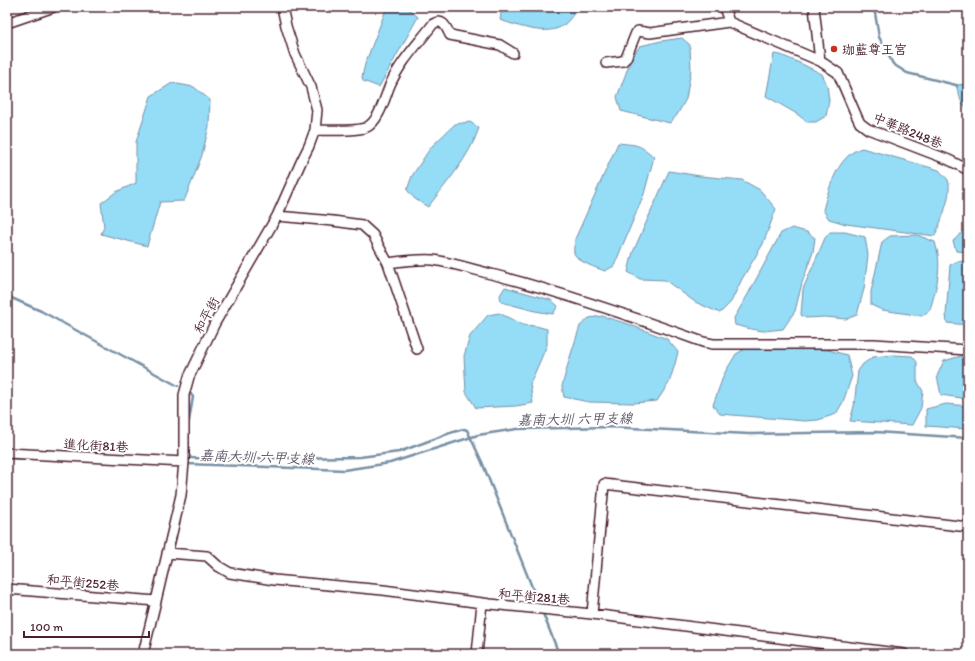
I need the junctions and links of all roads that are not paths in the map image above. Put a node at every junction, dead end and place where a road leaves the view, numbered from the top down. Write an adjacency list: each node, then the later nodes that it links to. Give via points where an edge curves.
1 (54, 7): 6 (street)
2 (282, 7): 10 (street, 和平街, via 295,54 311,87 317,110)
3 (724, 7): 5 (street)
4 (814, 7): 8 (street)
5 (729, 22): 8 (street, 中華路248巷); 9 (street, via 650,33 638,31 626,58 623,61)
6 (7, 23)
7 (513, 53): 10 (street, via 500,45 450,35 446,25 435,22 409,54 391,83 372,124 356,129)
8 (820, 61): 11 (street, 中華路248巷, via 838,73 856,117 868,129)
9 (606, 63)
10 (315, 130): 12 (street, 和平街)
11 (968, 170)
12 (277, 216): 13 (street, via 362,226 373,235); 17 (street, 和平街, via 215,323 189,378 184,395)
13 (388, 263): 14 (street); 15 (street, via 433,260 451,264 527,283 713,344 874,344)
14 (417, 349)
15 (968, 350)
16 (7, 453): 17 (street, 進化街81巷)
17 (184, 462): 19 (street, 和平街, via 181,495)
18 (968, 527): 23 (street, via 604,484)
19 (167, 553): 21 (street, 和平街); 22 (street, 和平街281巷, via 207,556 230,573 274,580 383,590)
20 (7, 589): 21 (street, 和平街252巷)
21 (156, 601): 24 (street, 和平街)
22 (482, 603): 23 (street, 和平街281巷); 25 (street)
23 (592, 614): 26 (street, 和平街281巷)
24 (143, 654)
25 (477, 654)
26 (904, 654)

